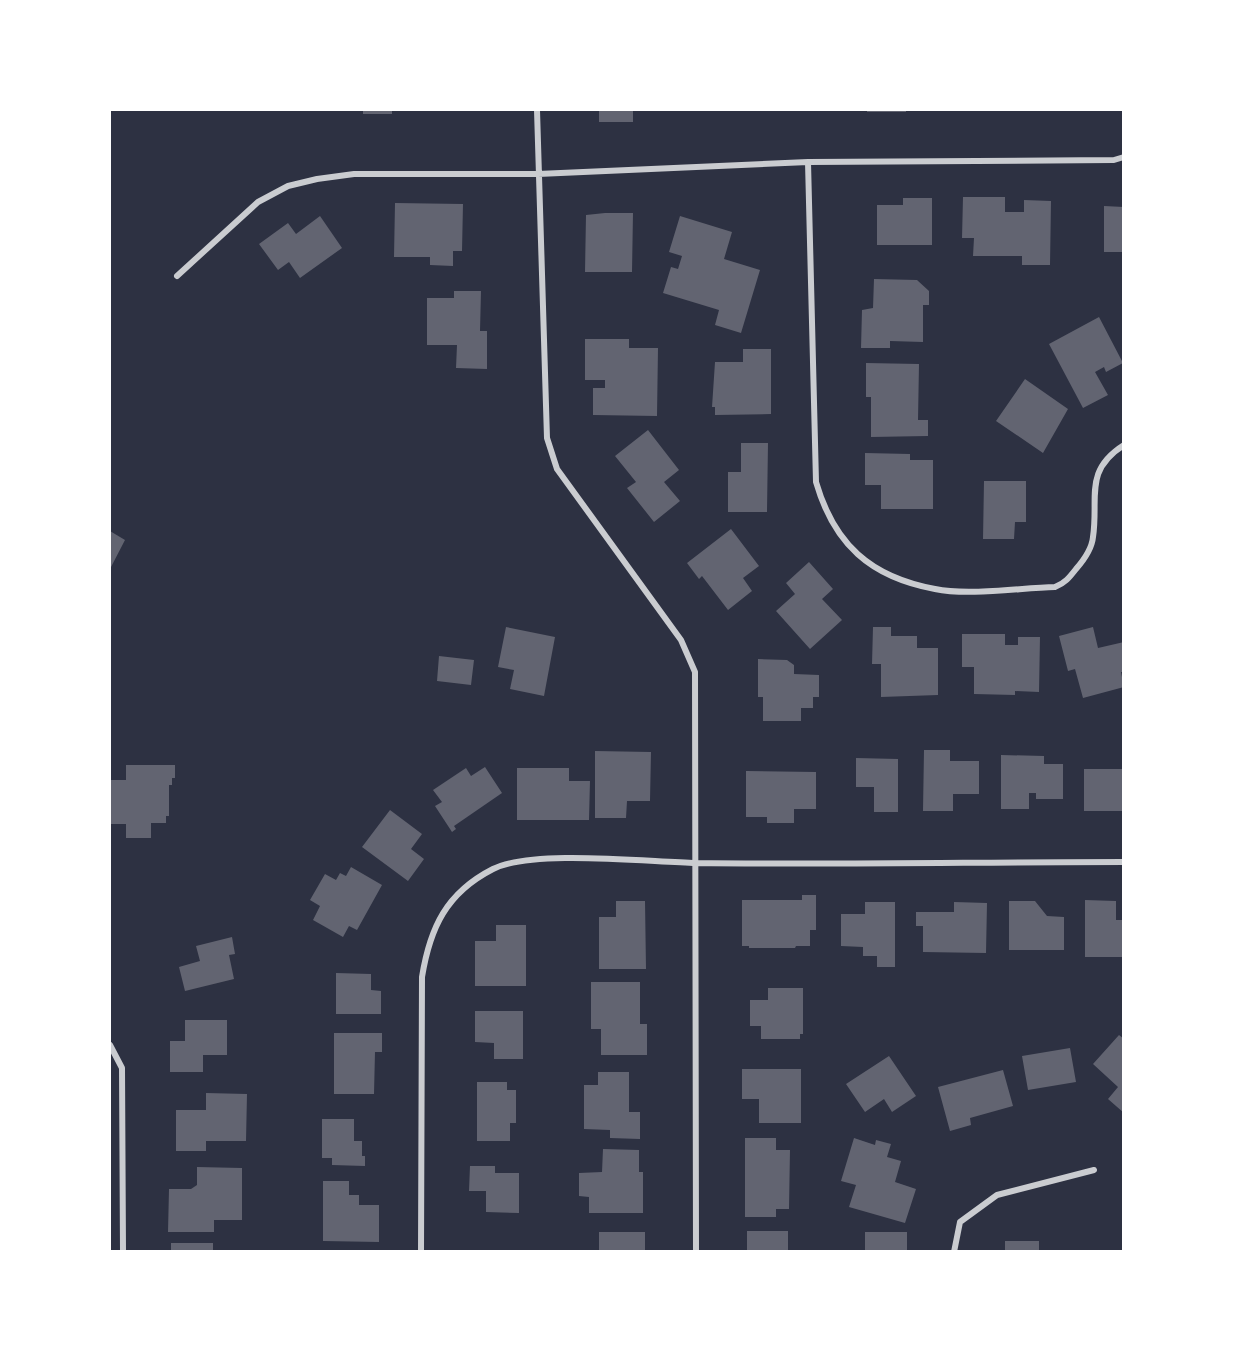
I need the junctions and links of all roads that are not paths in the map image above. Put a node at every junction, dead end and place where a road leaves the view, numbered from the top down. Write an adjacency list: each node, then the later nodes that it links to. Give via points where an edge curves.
1 (537, 110): 4 (street)
2 (1124, 157): 3 (street)
3 (808, 162): 4 (street); 6 (street, via 816,482 824,509 850,549 886,574 935,590 1055,587 1065,583 1084,560 1093,538 1093,493 1098,471)
4 (538, 174): 5 (street, via 354,174 316,178 288,186 258,202); 8 (street, via 547,438 557,469 681,640 695,672)
5 (177, 276)
6 (1124, 445)
7 (1124, 862): 8 (street)
8 (697, 863): 12 (street, via 534,859 514,862 464,887 442,912 427,945 422,977); 13 (street)
9 (110, 1045): 11 (street, via 122,1068)
10 (1094, 1170): 14 (street, via 997,1195 960,1222)
11 (123, 1251)
12 (421, 1251)
13 (696, 1251)
14 (954, 1251)

